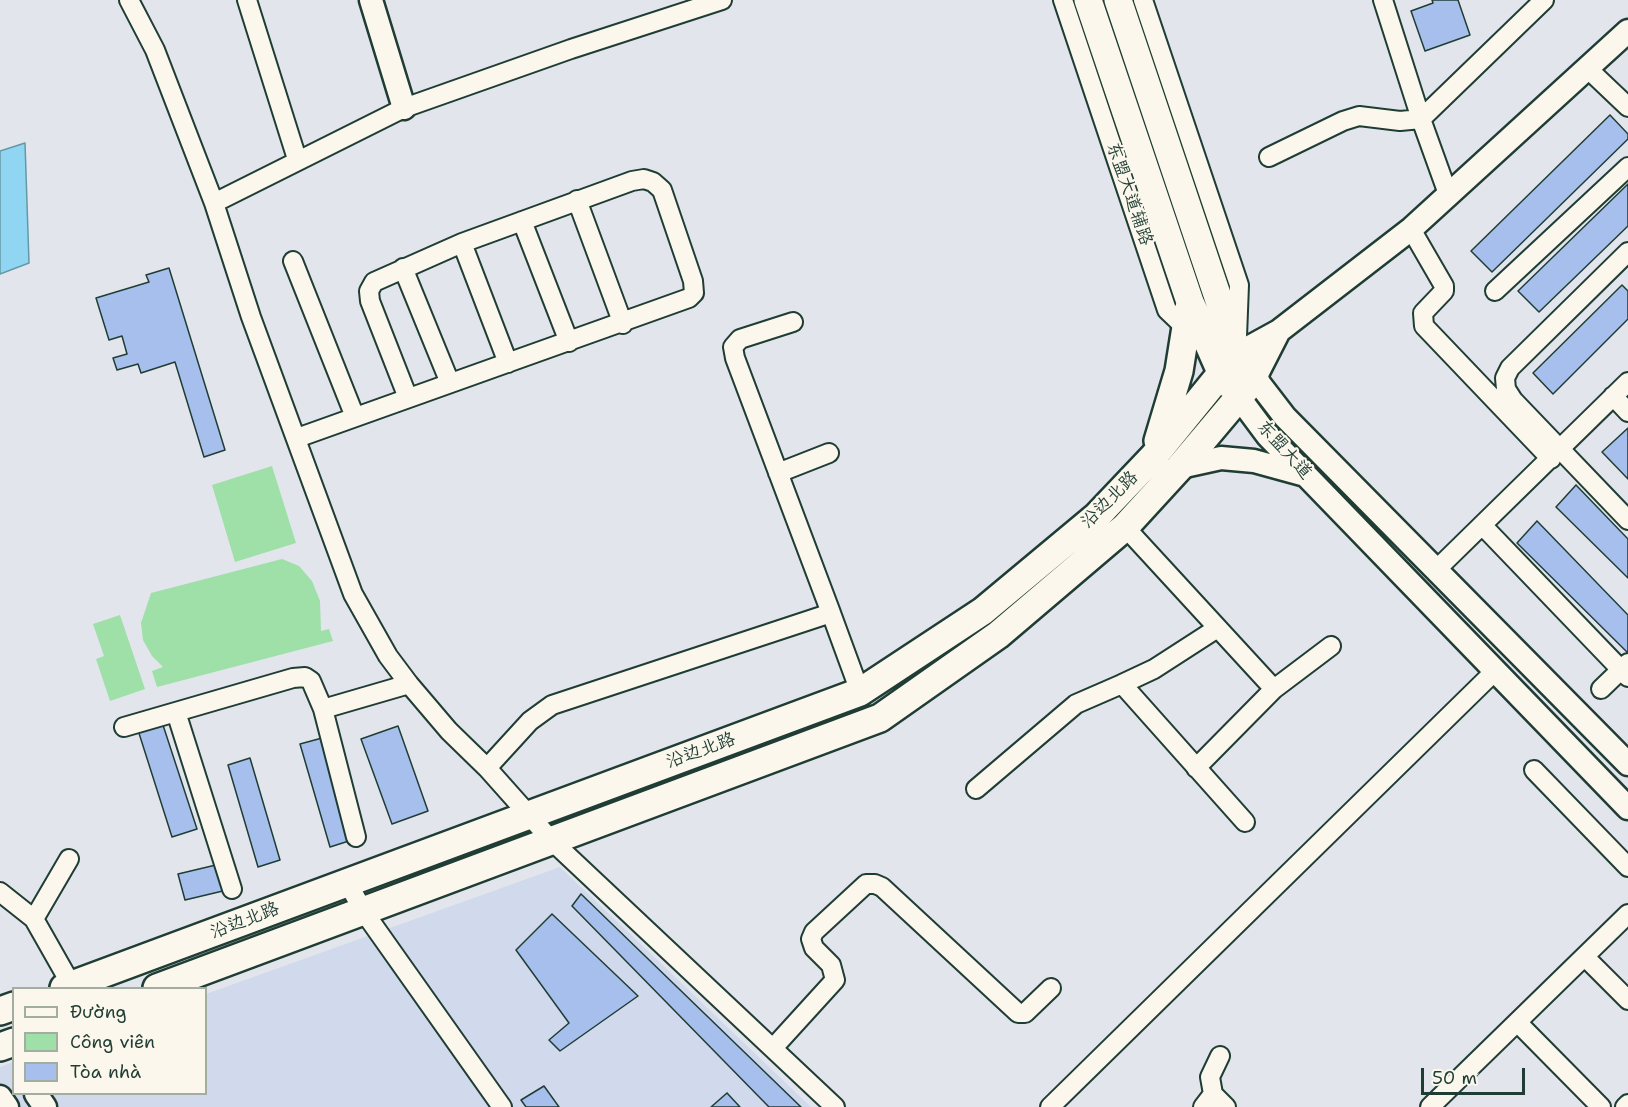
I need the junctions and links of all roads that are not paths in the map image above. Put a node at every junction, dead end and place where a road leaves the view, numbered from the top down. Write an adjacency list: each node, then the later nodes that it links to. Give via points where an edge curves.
1 (129, 0): 21 (street, via 156,50)
2 (247, 0): 17 (street)
3 (371, 0): 14 (main road)
4 (722, 0): 14 (street)
5 (1063, 0): 29 (street, 东盟大道辅路, via 1167,310)
6 (1088, 0): 29 (highway, 东盟大道)
7 (1118, 0): 35 (highway, 东盟大道)
8 (1143, 0): 35 (street, via 1239,285)
9 (1383, 0): 15 (street)
10 (1544, 0): 15 (street)
11 (1628, 31): 12 (main road)
12 (1587, 68): 13 (street); 19 (main road)
13 (1628, 107)
14 (404, 108): 17 (street)
15 (1420, 119): 16 (street, via 1359,116); 19 (street)
16 (1269, 157)
17 (297, 159): 21 (street)
18 (1628, 167): 28 (street)
19 (1448, 194): 23 (main road)
20 (577, 200): 22 (street); 31 (street); 31 (street, via 644,179 662,190 694,293)
21 (214, 203): 43 (street)
22 (522, 221): 24 (street); 33 (street)
23 (1411, 229): 32 (main road); 45 (street, via 1444,286 1424,313 1424,326)
24 (462, 243): 27 (street); 34 (street)
25 (1628, 252): 45 (street, via 1510,368 1505,378 1513,400)
26 (292, 261): 42 (street)
27 (403, 268): 37 (street); 40 (street, via 374,282 369,291)
28 (1495, 291)
29 (1188, 314): 35 (highway, 东盟大道); 46 (highway, via 1179,371)
30 (793, 322): 48 (street, via 740,339 733,347)
31 (623, 324): 33 (street)
32 (1279, 331): 35 (main road); 38 (main road)
33 (569, 342): 34 (street)
34 (508, 363): 37 (street)
35 (1229, 363): 38 (highway, 东盟大道); 46 (highway, 沿边北路)
36 (1628, 382): 39 (street)
37 (450, 383): 40 (street)
38 (1247, 387): 47 (highway, 沿边北路); 49 (main road, 东盟大道, via 1267,435); 53 (main road, 东盟大道, via 1285,417)
39 (1613, 396): 41 (street); 45 (street)
40 (408, 398): 42 (street)
41 (1628, 412)
42 (355, 417): 43 (street)
43 (297, 438): 59 (street, via 353,594 366,622)
44 (829, 453): 48 (street)
45 (1555, 454): 50 (street); 51 (street)
46 (1154, 456): 63 (highway, 沿边北路, via 1097,516 983,611)
47 (1180, 467): 49 (main road, via 1221,458 1254,461); 52 (highway, 沿边北路)
48 (777, 473): 54 (street)
49 (1307, 476): 57 (main road, 东盟大道)
50 (1628, 520)
51 (1482, 525): 53 (street); 58 (street)
52 (1125, 526): 55 (street); 76 (highway, 沿边北路, via 998,635 880,718)
53 (1436, 570): 67 (main road, 东盟大道)
54 (831, 613): 63 (street); 68 (street, via 552,705 530,721)
55 (1216, 629): 60 (street, via 1154,669); 61 (street)
56 (1331, 646): 61 (street)
57 (1495, 670): 72 (main road, 东盟大道); 100 (street)
58 (1626, 670): 62 (street)
59 (408, 684): 64 (street); 68 (street)
60 (1122, 684): 69 (street); 71 (street, via 1076,704)
61 (1274, 689): 69 (street)
62 (1601, 689)
63 (860, 692): 73 (highway, 沿边北路)
64 (323, 709): 65 (street, via 311,681 305,677); 75 (street)
65 (176, 712): 66 (street); 80 (street)
66 (124, 727)
67 (1628, 764)
68 (487, 768): 73 (street)
69 (1196, 768): 74 (street)
70 (1534, 770): 78 (street)
71 (976, 789)
72 (1628, 808)
73 (528, 814): 76 (street); 79 (highway, 沿边北路)
74 (1245, 822)
75 (356, 837)
76 (552, 842): 82 (highway, 沿边北路); 91 (street)
77 (69, 859): 84 (street)
78 (1628, 867)
79 (347, 882): 82 (street); 86 (highway, 沿边北路)
80 (232, 890)
81 (0, 892): 84 (street)
82 (364, 912): 87 (highway, 沿边北路); 98 (street)
83 (1628, 914): 85 (street)
84 (34, 920): 86 (street)
85 (1585, 957): 89 (street); 90 (street)
86 (68, 987)
87 (160, 987)
88 (1051, 988): 91 (street, via 1025,1013 1018,1013 882,887 866,884 814,932 814,948 831,965 835,980)
89 (1628, 1000)
90 (1518, 1023): 96 (street); 102 (street)
91 (774, 1047): 99 (street)
92 (1220, 1056): 94 (street, via 1210,1077)
93 (0, 1097): 97 (main road)
94 (1208, 1100): 101 (street)
95 (1628, 1104): 103 (street)
96 (1435, 1105)
97 (7, 1107)
98 (502, 1107)
99 (835, 1107)
100 (1050, 1107)
101 (1226, 1107)
102 (1601, 1107)
103 (1624, 1107)

